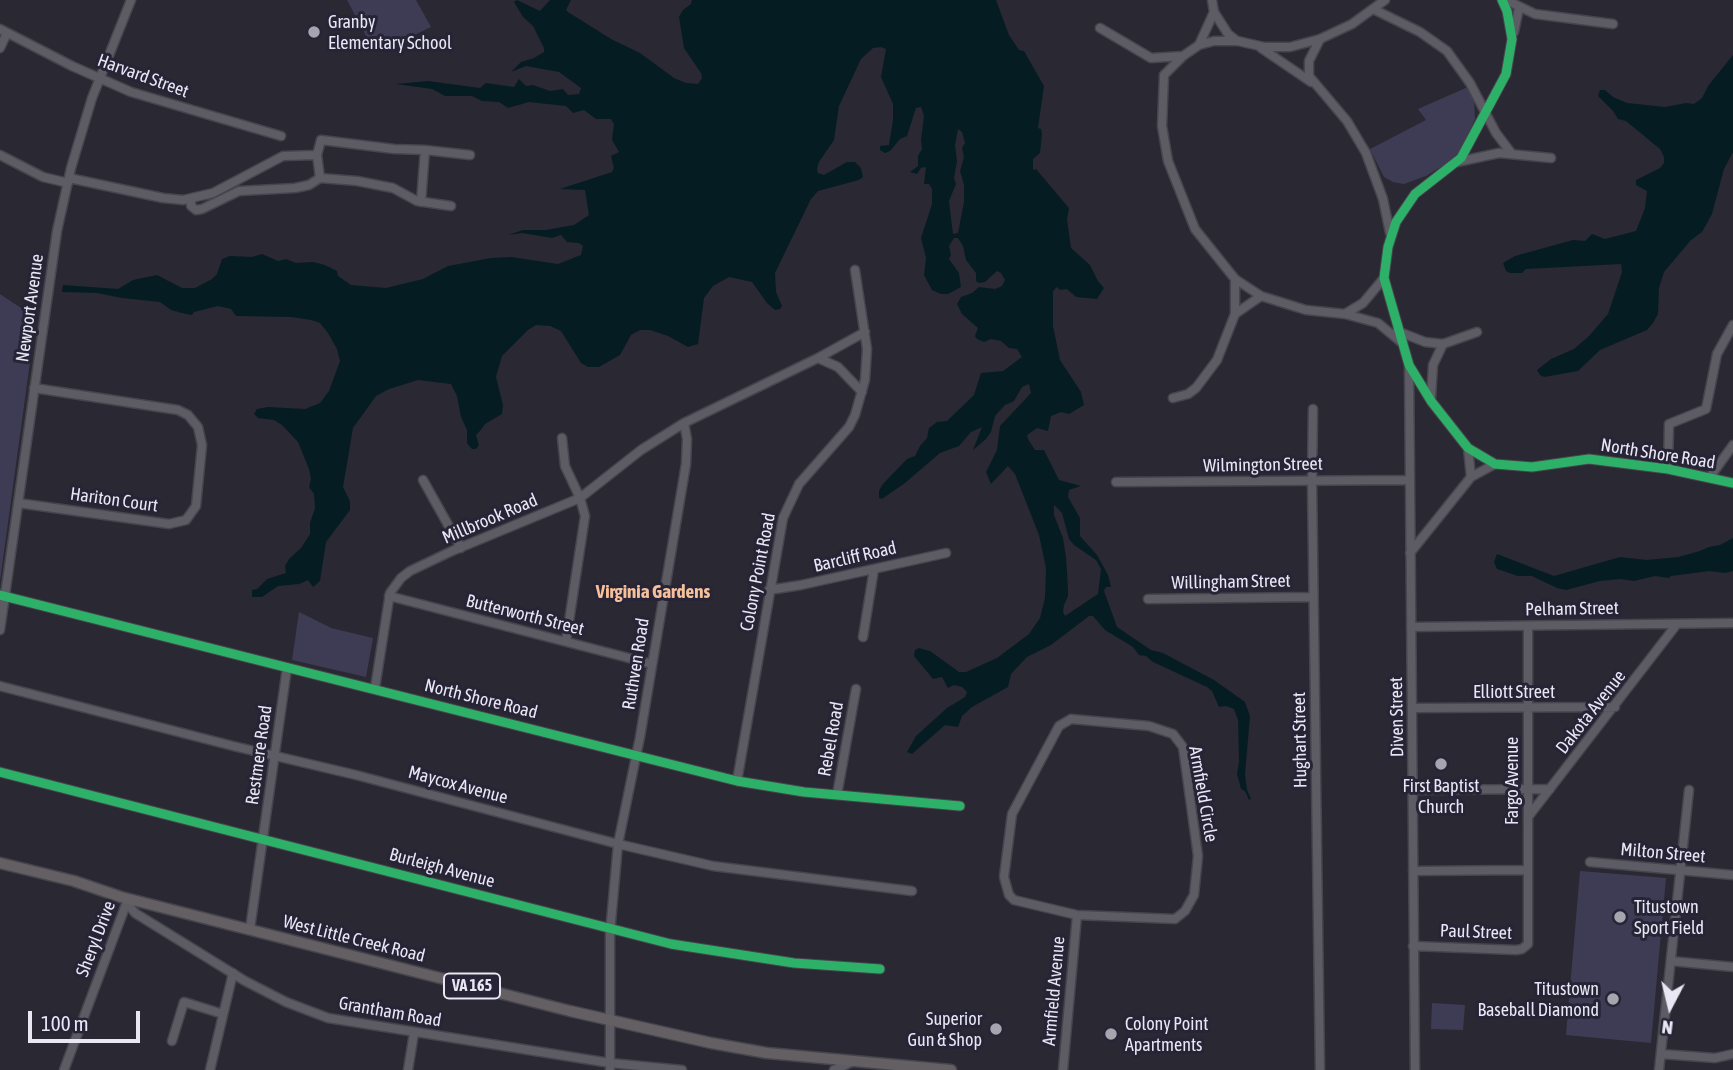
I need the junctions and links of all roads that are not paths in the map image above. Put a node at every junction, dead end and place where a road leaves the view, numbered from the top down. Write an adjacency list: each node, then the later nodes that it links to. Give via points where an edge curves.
1 (131, 0): 20 (street, Newport Avenue)
2 (1212, 0): 7 (street)
3 (1385, 0): 6 (street)
4 (1504, 0): 5 (street); 11 (street, North Shore Road)
5 (1519, 8): 8 (street); 11 (street)
6 (1373, 9): 12 (street); 22 (street, via 1447,51)
7 (1214, 12): 13 (street); 15 (street)
8 (1613, 24)
9 (1100, 28): 18 (street)
10 (4, 31): 16 (street); 20 (street, Harvard Street)
11 (1513, 38): 22 (street, North Shore Road, via 1506,74)
12 (1320, 39): 14 (street, via 1290,47); 21 (street, via 1308,69)
13 (1238, 41): 14 (street); 15 (street)
14 (1253, 45): 21 (street)
15 (1199, 46): 17 (street)
16 (0, 48)
17 (1183, 56): 18 (street); 19 (street)
18 (1151, 58): 19 (street)
19 (1164, 75): 39 (street, via 1162,126 1168,162 1195,229)
20 (99, 78): 23 (street, Harvard Street, via 156,100); 32 (street, Newport Avenue)
21 (1314, 83): 36 (street, via 1347,121 1366,153 1384,199)
22 (1485, 110): 25 (street); 30 (street, North Shore Road)
23 (281, 136)
24 (425, 150): 27 (street, via 321,140); 28 (street); 34 (street)
25 (1511, 154): 29 (street); 30 (street)
26 (0, 155): 32 (street, via 44,177)
27 (317, 155): 31 (street); 33 (street, via 283,156 213,193)
28 (470, 155)
29 (1551, 158)
30 (1457, 162): 36 (street, North Shore Road, via 1415,194)
31 (320, 178): 33 (street, via 295,188 239,191 196,210); 34 (street, via 393,188)
32 (68, 181): 33 (street); 51 (street, Newport Avenue)
33 (191, 199)
34 (421, 202): 35 (street)
35 (450, 206)
36 (1391, 236): 38 (street, North Shore Road)
37 (855, 270): 45 (street, Colony Point Road)
38 (1384, 278): 42 (street, via 1363,303); 44 (street, North Shore Road)
39 (1235, 279): 40 (street); 41 (street)
40 (1261, 296): 41 (street); 42 (street, via 1306,310)
41 (1235, 314): 53 (street, via 1217,360 1196,388)
42 (1345, 314): 47 (street, via 1378,323)
43 (1733, 325): 61 (street, via 1717,355 1706,409 1669,424)
44 (1398, 331): 47 (street, North Shore Road); 48 (street)
45 (865, 332): 49 (street); 52 (street, Colony Point Road, via 867,366)
46 (1477, 332): 48 (street)
47 (1401, 342): 50 (street, North Shore Road)
48 (1443, 344): 54 (street, via 1432,369)
49 (818, 358): 52 (street, via 846,373); 56 (street)
50 (1409, 365): 54 (street, North Shore Road); 66 (street, Diven Street)
51 (34, 388): 70 (street, Newport Avenue); 70 (street, Hariton Court, via 188,415 198,427 202,445 196,506 186,520 169,523)
52 (862, 392): 75 (street, Colony Point Road, via 849,427 791,496)
53 (1173, 398)
54 (1431, 401): 59 (street, North Shore Road)
55 (1313, 409): 65 (street, Hughart Street)
56 (684, 423): 69 (street, Millbrook Road); 87 (street, Ruthven Road, via 686,464)
57 (562, 438): 69 (street, via 565,466)
58 (1733, 445): 63 (street)
59 (1468, 448): 60 (street, North Shore Road); 62 (street)
60 (1495, 464): 61 (street, North Shore Road, via 1532,467 1589,459); 62 (street)
61 (1668, 469): 63 (street, North Shore Road)
62 (1471, 477): 73 (street)
63 (1710, 477): 68 (street, North Shore Road)
64 (423, 480): 71 (street)
65 (1312, 480): 66 (street, Wilmington Street); 67 (street, Wilmington Street); 78 (street, Hughart Street)
66 (1410, 480): 73 (street, Diven Street)
67 (1116, 482)
68 (1733, 483)
69 (580, 498): 71 (street, Millbrook Road); 86 (street, via 585,527)
70 (18, 503): 76 (street, Newport Avenue)
71 (461, 548): 77 (street, Millbrook Road, via 410,571)
72 (946, 553): 74 (street, Barcliff Road)
73 (1410, 554): 83 (street, Diven Street)
74 (874, 569): 75 (street, Barcliff Road); 85 (street)
75 (769, 590): 98 (street, Colony Point Road)
76 (2, 595): 84 (street, Newport Avenue); 88 (street, North Shore Road)
77 (389, 596): 86 (street, Butterworth Street); 90 (street)
78 (1313, 597): 79 (street, Willingham Street); 140 (street, Hughart Street)
79 (1148, 598)
80 (1733, 623): 81 (street, Pelham Street)
81 (1677, 624): 82 (street, Pelham Street); 92 (street, Dakota Avenue)
82 (1528, 626): 83 (street, Pelham Street); 94 (street, Fargo Avenue)
83 (1411, 627): 93 (street, Diven Street)
84 (0, 630)
85 (863, 638)
86 (566, 642): 87 (street, Butterworth Street)
87 (652, 664): 96 (street, Ruthven Road)
88 (288, 668): 90 (street, North Shore Road); 95 (street, Restmere Road)
89 (0, 686): 95 (street, Maycox Avenue)
90 (375, 688): 96 (street, North Shore Road)
91 (856, 689): 103 (street, Rebel Road)
92 (1615, 707): 94 (street, Elliott Street); 100 (street, Dakota Avenue)
93 (1412, 708): 94 (street, Elliott Street); 101 (street, Diven Street)
94 (1527, 708): 99 (street, Fargo Avenue)
95 (275, 755): 106 (street, Restmere Road); 107 (street, Maycox Avenue)
96 (636, 755): 98 (street, North Shore Road); 107 (street, Ruthven Road)
97 (0, 772): 106 (street, Burleigh Avenue)
98 (737, 781): 103 (street, North Shore Road)
99 (1528, 788): 100 (street); 101 (street); 105 (street, Fargo Avenue)
100 (1550, 789): 105 (street, Dakota Avenue)
101 (1413, 790): 112 (street, Diven Street)
102 (1689, 790): 110 (street)
103 (837, 795): 104 (street, North Shore Road)
104 (960, 806)
105 (1528, 817): 111 (street, Fargo Avenue)
106 (263, 837): 117 (street, Burleigh Avenue); 118 (street, Restmere Road)
107 (618, 844): 114 (street, Maycox Avenue, via 713,866); 117 (street, Ruthven Road)
108 (1590, 862): 110 (street, Milton Street)
109 (0, 863): 115 (main road, West Little Creek Road / VA 165)
110 (1679, 869): 113 (street, Milton Street); 121 (street)
111 (1528, 870): 112 (street); 119 (street, Fargo Avenue)
112 (1413, 871): 120 (street, Diven Street)
113 (1733, 875)
114 (912, 891)
115 (128, 899): 118 (main road, West Little Creek Road / VA 165); 124 (street, Grantham Road, via 135,913); 133 (street, Sheryl Drive)
116 (1077, 915): 116 (street, Armfield Circle, via 1175,919 1194,895 1198,856 1183,747 1173,734 1149,726 1071,719 1059,726 1012,814 1003,877 1009,895); 139 (street, Armfield Avenue)
117 (610, 928): 123 (street, Burleigh Avenue, via 744,957); 126 (street, Ruthven Road)
118 (250, 929): 126 (main road, West Little Creek Road / VA 165)
119 (1528, 937): 120 (street, Paul Street, via 1522,950)
120 (1413, 946): 141 (street, Diven Street)
121 (1671, 961): 122 (street); 129 (street)
122 (1733, 967)
123 (880, 969)
124 (233, 972): 125 (street); 127 (street, Grantham Road, via 286,1002 328,1018)
125 (223, 1014): 128 (street, via 184,1002); 134 (street)
126 (610, 1020): 131 (main road, West Little Creek Road / VA 165, via 767,1053); 132 (street, Ruthven Road)
127 (414, 1033): 132 (street, Grantham Road); 135 (street)
128 (172, 1041)
129 (1661, 1054): 130 (street, via 1715,1058); 142 (street)
130 (1733, 1054)
131 (856, 1060): 137 (street); 138 (main road, West Little Creek Road / VA 165)
132 (610, 1066): 136 (street, Grantham Road)
133 (64, 1070)
134 (210, 1070)
135 (408, 1070)
136 (682, 1070)
137 (834, 1070)
138 (951, 1070)
139 (1063, 1070)
140 (1320, 1070)
141 (1415, 1070)
142 (1659, 1070)

